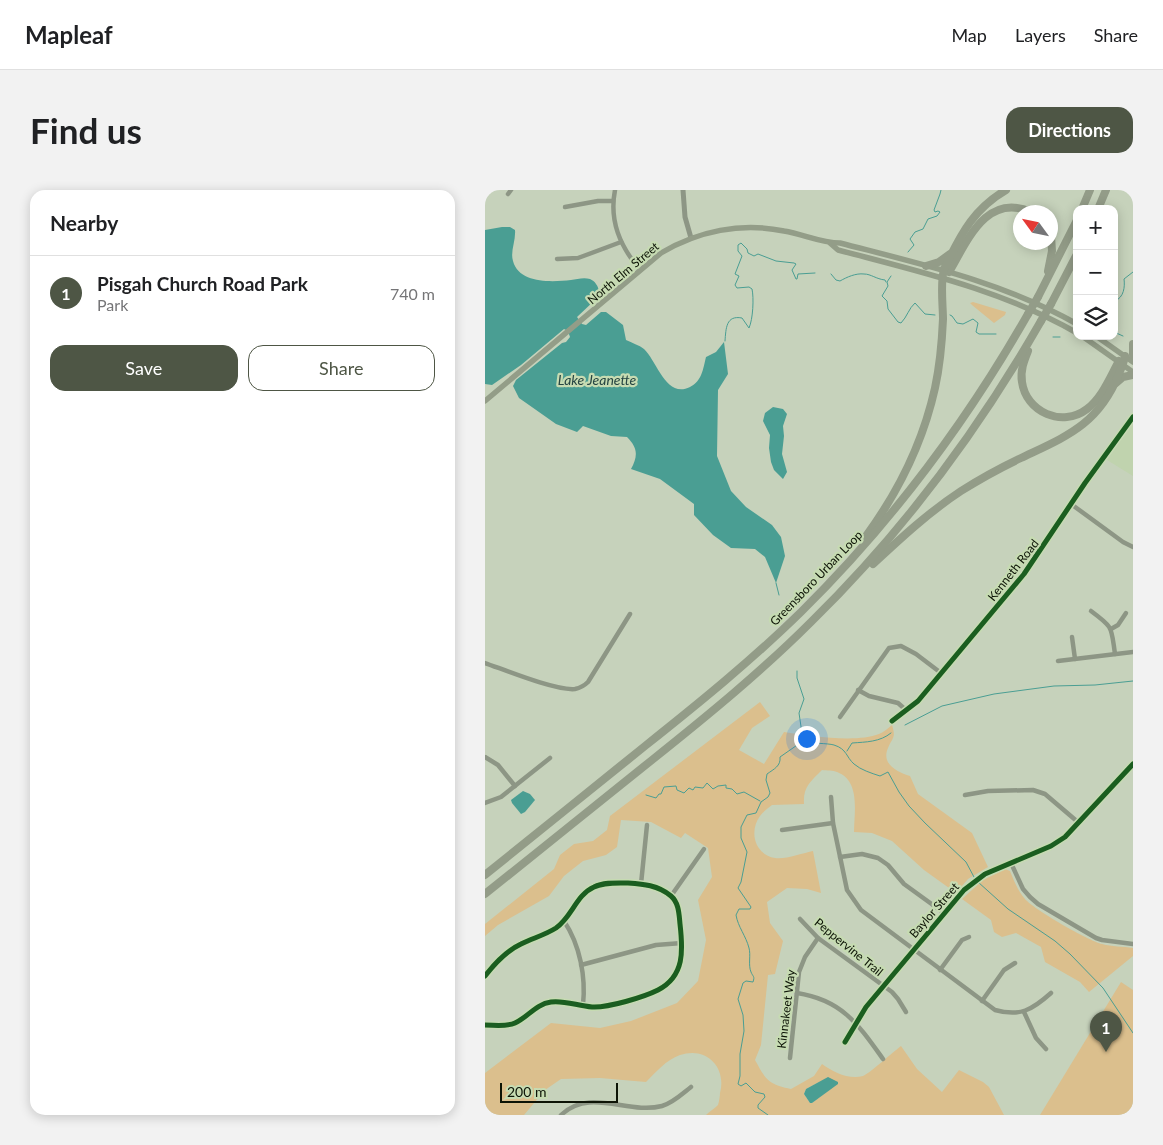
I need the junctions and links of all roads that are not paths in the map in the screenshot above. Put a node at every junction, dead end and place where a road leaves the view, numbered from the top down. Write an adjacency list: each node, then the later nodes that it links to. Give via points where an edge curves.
1 (615, 190): 6 (street)
2 (683, 190): 12 (street)
3 (1006, 190): 16 (highway, via 974,216)
4 (1090, 190): 7 (highway)
5 (1106, 190): 8 (highway)
6 (613, 201): 9 (street); 13 (street)
7 (1084, 205)
8 (1100, 205)
9 (565, 207)
10 (1013, 208): 21 (highway, via 987,216)
11 (1073, 228): 22 (highway, Greensboro Urban Loop)
12 (691, 238): 14 (main road, North Elm Street, via 731,229 763,228); 20 (main road, North Elm Street, via 661,253)
13 (621, 242): 17 (street, via 577,258); 20 (street)
14 (830, 243): 19 (main road, North Elm Street); 21 (main road, North Elm Street, via 838,250)
15 (1052, 250): 22 (highway)
16 (951, 252): 19 (highway, via 939,262); 21 (highway)
17 (557, 259)
18 (1073, 262): 25 (highway, bridge)
19 (926, 266): 21 (main road, North Elm Street)
20 (639, 270): 33 (main road, North Elm Street)
21 (945, 273): 23 (main road, North Elm Street, via 1019,296); 24 (main road, North Elm Street, via 1016,302); 37 (highway, via 939,361 923,429 892,497)
22 (1044, 286): 37 (highway, Greensboro Urban Loop, bridge, via 987,384 941,450)
23 (1073, 322)
24 (1073, 331)
25 (1034, 333): 29 (highway, via 1023,366 1022,383 1030,402 1047,415 1067,417 1086,410); 38 (highway, via 994,399 947,466)
26 (1089, 340): 29 (main road)
27 (1101, 340): 29 (main road)
28 (1133, 344): 29 (highway)
29 (1125, 359): 30 (main road); 31 (main road); 32 (highway)
30 (1133, 362)
31 (1133, 373): 32 (highway)
32 (1115, 384): 38 (highway, via 1100,408 1080,428 997,470 949,499)
33 (485, 401)
34 (1133, 416): 35 (street, Kenneth Road)
35 (1071, 504): 36 (street); 49 (street, Kenneth Road, via 1024,574)
36 (1133, 547)
37 (838, 573): 68 (highway, Greensboro Urban Loop, via 743,666)
38 (831, 603): 70 (highway, via 732,695)
39 (1091, 611): 42 (street)
40 (1126, 613): 42 (street)
41 (630, 614): 48 (street, via 588,682 579,688 544,683)
42 (1111, 629): 45 (street)
43 (1072, 637): 46 (street)
44 (1133, 652): 45 (street)
45 (1115, 654): 46 (street)
46 (1075, 659): 47 (street)
47 (1059, 661)
48 (485, 663)
49 (941, 673): 50 (street, via 901,646 889,648); 51 (street, Kenneth Road)
50 (858, 690): 51 (street, via 898,703); 52 (street)
51 (907, 711): 53 (street, Kenneth Road)
52 (840, 717)
53 (892, 721)
54 (485, 757): 57 (street, via 498,765)
55 (550, 758): 57 (street)
56 (1133, 764): 61 (street, Baylor Street)
57 (515, 786): 60 (street)
58 (965, 795): 61 (street, via 1033,790 1045,794)
59 (831, 797): 62 (street)
60 (485, 803)
61 (1079, 823): 67 (street, Baylor Street, via 1059,842)
62 (833, 824): 64 (street); 66 (street)
63 (647, 825): 69 (street)
64 (782, 830)
65 (704, 849): 71 (street)
66 (840, 857): 72 (street, via 862,854 878,858 904,884); 79 (street, via 853,902)
67 (1011, 863): 72 (street, Baylor Street, via 972,883); 78 (street, via 1023,889 1038,904 1096,938)
68 (485, 876)
69 (641, 884): 71 (street, via 658,888); 74 (street, via 597,885 582,896)
70 (485, 894)
71 (671, 896): 77 (street, via 678,910)
72 (944, 913): 79 (street, Baylor Street)
73 (800, 919): 76 (street, Peppervine Trail)
74 (564, 921): 81 (street); 83 (street, via 550,932 511,950)
75 (969, 937): 82 (street, via 962,940)
76 (818, 938): 84 (street, Peppervine Trail); 85 (street, Kinnakeet Way, via 802,964)
77 (682, 943): 81 (street, via 655,945); 88 (street, via 683,955 677,972 659,990 608,1005)
78 (1133, 944)
79 (913, 950): 82 (street); 84 (street, Baylor Street)
80 (1015, 963): 87 (street, via 1005,970)
81 (581, 965): 88 (street)
82 (939, 970): 87 (street)
83 (485, 976)
84 (883, 986): 89 (street, Peppervine Trail); 91 (street, Baylor Street)
85 (797, 993): 91 (street, via 817,996 832,1003); 95 (street, Kinnakeet Way)
86 (1051, 994): 90 (street)
87 (982, 1001): 90 (street, via 1006,1013)
88 (583, 1005): 92 (street, via 548,1002 516,1022)
89 (907, 1012)
90 (1024, 1012): 94 (street, via 1036,1038)
91 (855, 1023): 93 (street, Baylor Street); 96 (street)
92 (485, 1025)
93 (845, 1042)
94 (1046, 1048)
95 (790, 1058)
96 (883, 1059)
97 (691, 1087): 98 (street, via 662,1106 633,1107 601,1101 571,1108)
98 (561, 1115)

